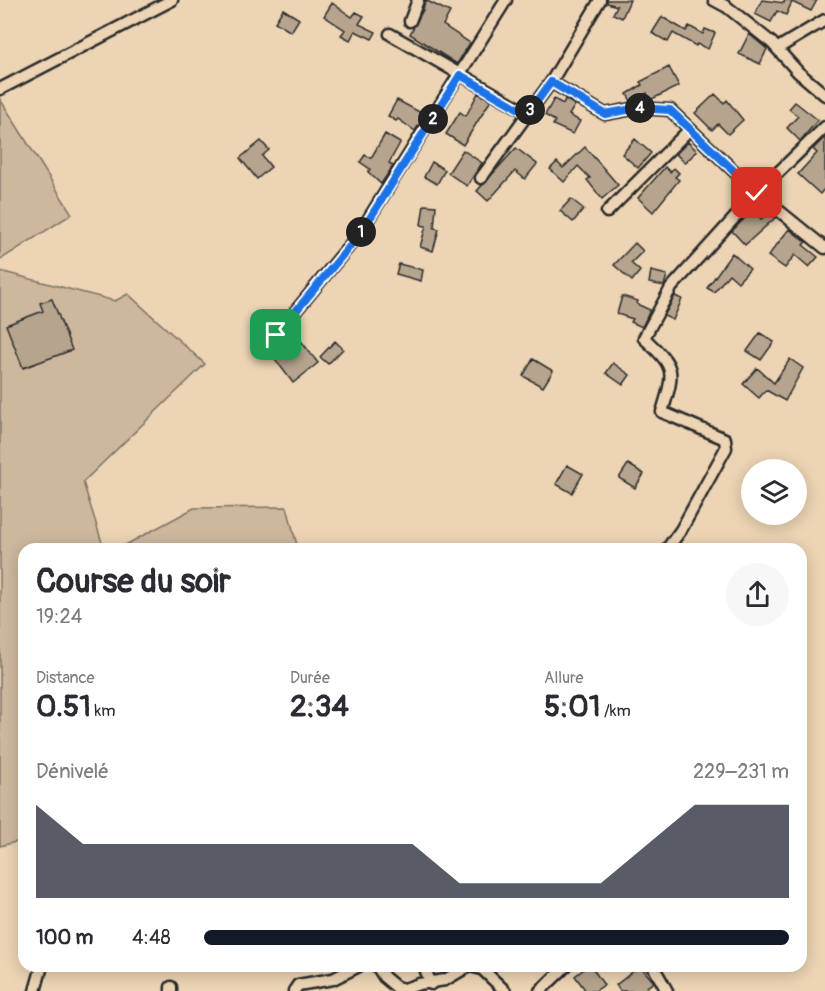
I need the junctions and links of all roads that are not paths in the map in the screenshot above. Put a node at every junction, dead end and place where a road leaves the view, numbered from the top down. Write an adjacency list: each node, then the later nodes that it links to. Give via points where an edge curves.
1 (172, 0): 12 (street)
2 (418, 0): 7 (street)
3 (506, 0): 10 (street)
4 (600, 0): 11 (street)
5 (714, 0): 9 (street)
6 (825, 20): 9 (street)
7 (410, 21)
8 (390, 34): 10 (street)
9 (777, 48): 13 (street)
10 (460, 75): 14 (street); 21 (street, via 360,234)
11 (551, 82): 14 (street); 16 (street, via 605,114 638,108 670,110)
12 (0, 88)
13 (825, 95)
14 (528, 114): 17 (street)
15 (825, 127): 18 (street)
16 (690, 129): 18 (street); 19 (street)
17 (481, 178)
18 (757, 193): 20 (street); 22 (street, via 671,288 644,338 666,358 673,378 662,411 725,439 726,448)
19 (607, 212)
20 (825, 248)
21 (276, 335)
22 (671, 543)
23 (40, 972): 32 (street)
24 (347, 972): 33 (street, via 333,979 298,985)
25 (381, 972): 31 (street, via 396,987 404,989)
26 (426, 972): 31 (street)
27 (459, 972): 31 (street)
28 (487, 972): 34 (street)
29 (560, 972): 35 (street)
30 (656, 972): 36 (street)
31 (431, 984)
32 (35, 991)
33 (294, 991)
34 (505, 991)
35 (540, 991)
36 (667, 991)

